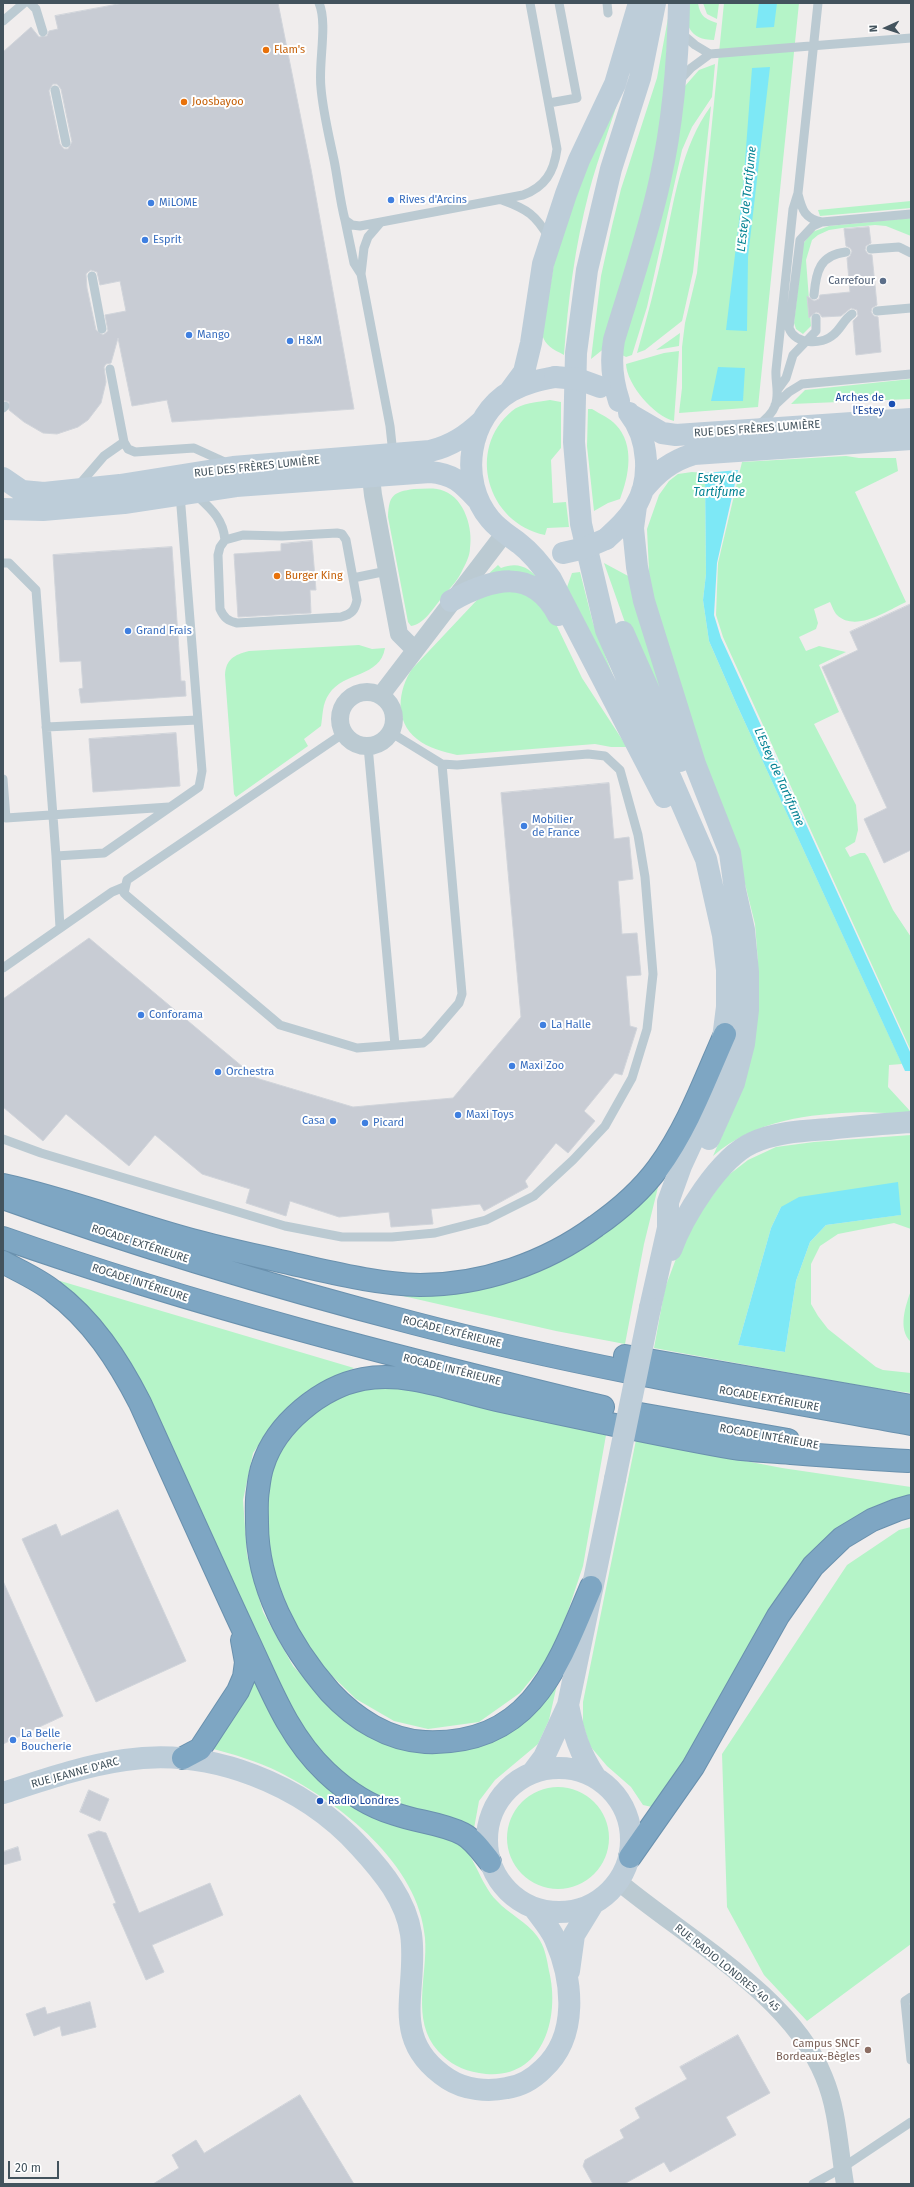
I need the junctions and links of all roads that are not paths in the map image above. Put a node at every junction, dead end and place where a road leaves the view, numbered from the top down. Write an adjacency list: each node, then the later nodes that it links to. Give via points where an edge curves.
1 (24, 3): 12 (lane)
2 (30, 3): 14 (lane, via 39,16)
3 (319, 3): 25 (lane, via 323,29 320,87)
4 (530, 3): 20 (lane)
5 (559, 3): 20 (lane, via 577,98)
6 (607, 3): 11 (lane)
7 (640, 3): 28 (main road, via 615,84 579,160)
8 (655, 3): 68 (main road, via 640,78 597,221 587,270 576,353 576,482 590,568)
9 (679, 3): 13 (main road)
10 (818, 3): 16 (lane)
11 (608, 13)
12 (3, 20)
13 (679, 30): 17 (lane, via 685,38); 19 (main road)
14 (43, 32)
15 (911, 38): 16 (lane)
16 (813, 47): 17 (lane); 22 (lane)
17 (710, 54): 19 (lane, via 681,78)
18 (55, 90): 21 (lane)
19 (675, 90): 48 (main road, via 654,207 611,357 613,383)
20 (549, 103): 23 (lane, via 557,149 551,173 541,186 532,192)
21 (66, 143)
22 (798, 193): 26 (lane, via 806,216); 45 (lane, via 793,209 776,369)
23 (501, 199): 27 (lane); 28 (lane, via 524,207 534,216)
24 (911, 214): 26 (lane)
25 (345, 220): 27 (lane, via 352,226); 34 (lane, via 354,263)
26 (822, 222): 42 (lane, via 804,233 797,253 789,328 796,339)
27 (380, 223): 34 (lane, via 368,237)
28 (550, 240): 46 (main road, via 543,264 524,372)
29 (911, 245): 30 (lane)
30 (899, 247): 31 (lane); 33 (lane)
31 (871, 249)
32 (846, 252): 36 (lane, via 830,255 823,263)
33 (911, 252)
34 (361, 274): 54 (lane, via 390,426)
35 (92, 276): 41 (lane)
36 (814, 295)
37 (911, 308): 38 (lane)
38 (877, 311)
39 (852, 314): 42 (lane, via 829,338)
40 (816, 318): 42 (lane, via 816,331)
41 (102, 329)
42 (806, 342): 45 (lane, via 793,355 786,378)
43 (110, 369): 53 (lane)
44 (911, 374): 47 (lane, via 802,384 789,392)
45 (778, 389): 47 (lane)
46 (510, 391): 48 (main road, RUE DES FRÈRES LUMIÈRE, bridge, via 532,381 555,377 578,379 600,388); 50 (main road)
47 (776, 406): 51 (lane, via 764,421)
48 (625, 408): 51 (main road, RUE DES FRÈRES LUMIÈRE, via 662,433 676,435); 60 (main road, via 639,431 645,449 646,467)
49 (911, 419): 51 (main road, RUE DES FRÈRES LUMIÈRE)
50 (482, 420): 54 (main road, RUE DES FRÈRES LUMIÈRE, via 466,436 444,448); 61 (main road, via 474,440 471,460 472,481)
51 (751, 430)
52 (911, 439): 60 (main road, RUE DES FRÈRES LUMIÈRE, via 694,454 665,467 654,476)
53 (124, 442): 55 (lane, via 128,449 135,452 194,448); 58 (lane, via 104,456 84,481)
54 (392, 454): 55 (main road, RUE DES FRÈRES LUMIÈRE)
55 (234, 467): 58 (main road, RUE DES FRÈRES LUMIÈRE)
56 (372, 477): 59 (main road, RUE DES FRÈRES LUMIÈRE, via 236,486); 61 (main road, RUE DES FRÈRES LUMIÈRE, via 443,473 461,481); 66 (street)
57 (3, 478): 58 (main road, RUE DES FRÈRES LUMIÈRE, via 22,491 34,493)
58 (72, 490)
59 (186, 493): 62 (main road, RUE DES FRÈRES LUMIÈRE, via 124,503 50,509); 64 (lane, via 211,509 224,527); 73 (lane)
60 (639, 498): 63 (main road, RUE DES FRÈRES LUMIÈRE, bridge, via 623,524 606,539 585,548 563,553 541,551); 84 (main road, via 633,528 644,601 695,764 730,853)
61 (478, 500): 63 (main road, via 489,519)
62 (3, 509)
63 (512, 539): 69 (street); 72 (main road, via 538,560 551,579)
64 (225, 540): 67 (lane, via 243,535 342,534 346,540); 67 (lane, via 218,555 220,609 229,621 237,624 350,615 357,600)
65 (3, 563): 74 (lane, via 9,563 36,590)
66 (387, 571): 67 (lane); 70 (street, via 399,634)
67 (353, 578)
68 (601, 600): 84 (main road, via 618,619); 85 (main road, via 606,630 706,859)
69 (451, 601): 70 (street); 72 (main road, via 474,588 503,580 536,589 546,596 554,608 585,668)
70 (414, 649): 71 (street)
71 (381, 695): 75 (street, via 387,700 393,712); 76 (street, via 363,691 347,699 340,715)
72 (619, 709): 85 (main road)
73 (198, 720): 74 (lane); 80 (lane, via 202,771 198,787)
74 (46, 727): 81 (lane)
75 (390, 732): 77 (street, via 377,744); 78 (lane)
76 (344, 733): 77 (street, via 357,744); 83 (lane, via 127,880)
77 (368, 746): 89 (lane)
78 (442, 764): 89 (lane, via 462,994 459,1003 422,1043); 91 (lane, via 588,754 606,756 620,770 638,835 645,877 653,974 647,1029 632,1078 605,1126 574,1160 534,1196 486,1220 435,1233 392,1237 342,1237 285,1226 41,1153)
79 (3, 779): 81 (lane, via 6,818)
80 (170, 807): 81 (lane); 82 (lane, via 104,852)
81 (52, 815): 82 (lane)
82 (56, 856): 86 (lane)
83 (124, 887): 86 (lane, via 112,892); 89 (lane, via 127,896 280,1026 357,1048)
84 (734, 890): 94 (main road, via 744,930 748,972 748,1010 744,1044 734,1083 681,1205)
85 (715, 899): 88 (main road, via 727,970)
86 (60, 928): 87 (lane)
87 (3, 968)
88 (725, 1034): 92 (highway, via 688,1120 664,1160 636,1193 606,1219 554,1254 495,1275 420,1285 339,1274 193,1240 42,1194); 94 (main road, via 718,1078 668,1202)
89 (395, 1045)
90 (911, 1122): 97 (main road, via 782,1132 751,1143 732,1157 710,1181 686,1218 676,1236)
91 (3, 1139)
92 (3, 1185)
93 (3, 1198): 98 (highway, ROCADE EXTÉRIEURE, via 196,1261 413,1323)
94 (668, 1228): 97 (main road)
95 (3, 1238): 101 (highway, ROCADE INTÉRIEURE, via 179,1296 416,1361 611,1409)
96 (3, 1262): 104 (highway, via 53,1290 104,1342 140,1403)
97 (650, 1308): 103 (main road, bridge, via 616,1479)
98 (509, 1346): 99 (highway, via 564,1344 714,1373); 100 (highway, ROCADE EXTÉRIEURE, via 686,1384)
99 (911, 1406)
100 (911, 1424)
101 (910, 1462): 103 (highway, via 737,1449 497,1400 404,1378 382,1377 340,1386 307,1404 280,1433 263,1463 256,1496 257,1539 267,1587 285,1629 312,1671 344,1707 378,1730 409,1741 447,1742 476,1737 519,1714 554,1670)
102 (911, 1506): 110 (highway, via 872,1520 842,1538 813,1566 778,1616 693,1767)
103 (591, 1587): 105 (main road)
104 (238, 1619): 106 (highway, via 246,1662 244,1677 230,1704 200,1749); 111 (highway, via 288,1726 325,1771 348,1791 372,1805 396,1815 464,1835)
105 (568, 1705): 107 (main road, via 544,1757); 108 (main road, via 575,1739 582,1757)
106 (183, 1758): 109 (main road, RUE JEANNE D'ARC, via 126,1760 60,1775); 115 (main road, RUE JEANNE D'ARC, via 233,1767 301,1799 346,1831 371,1859 404,1908 411,1934 408,2006 410,2026 418,2047 432,2066 450,2080 472,2088 494,2090 517,2086 536,2075 552,2061 564,2040 569,2024)
107 (532, 1773): 108 (main road, via 561,1768); 111 (main road, via 513,1784 499,1800 490,1820 487,1841)
108 (596, 1778): 110 (main road, via 614,1792 626,1812 631,1834)
109 (3, 1792)
110 (630, 1857): 112 (main road)
111 (490, 1862): 114 (main road, via 500,1882 515,1898)
112 (619, 1882): 113 (main road, via 607,1895); 119 (street, RUE RADIO LONDRES 40 45, via 779,2008 811,2049 825,2079)
113 (593, 1904): 114 (main road, via 574,1912 554,1913); 115 (main road, RUE JEANNE D'ARC, via 574,1935)
114 (534, 1908): 115 (main road, RUE JEANNE D'ARC, via 554,1938)
115 (567, 1982)
116 (911, 1998): 117 (lane, via 905,2001)
117 (911, 2060)
118 (911, 2122): 119 (lane)
119 (844, 2176): 120 (lane)
120 (813, 2184)

